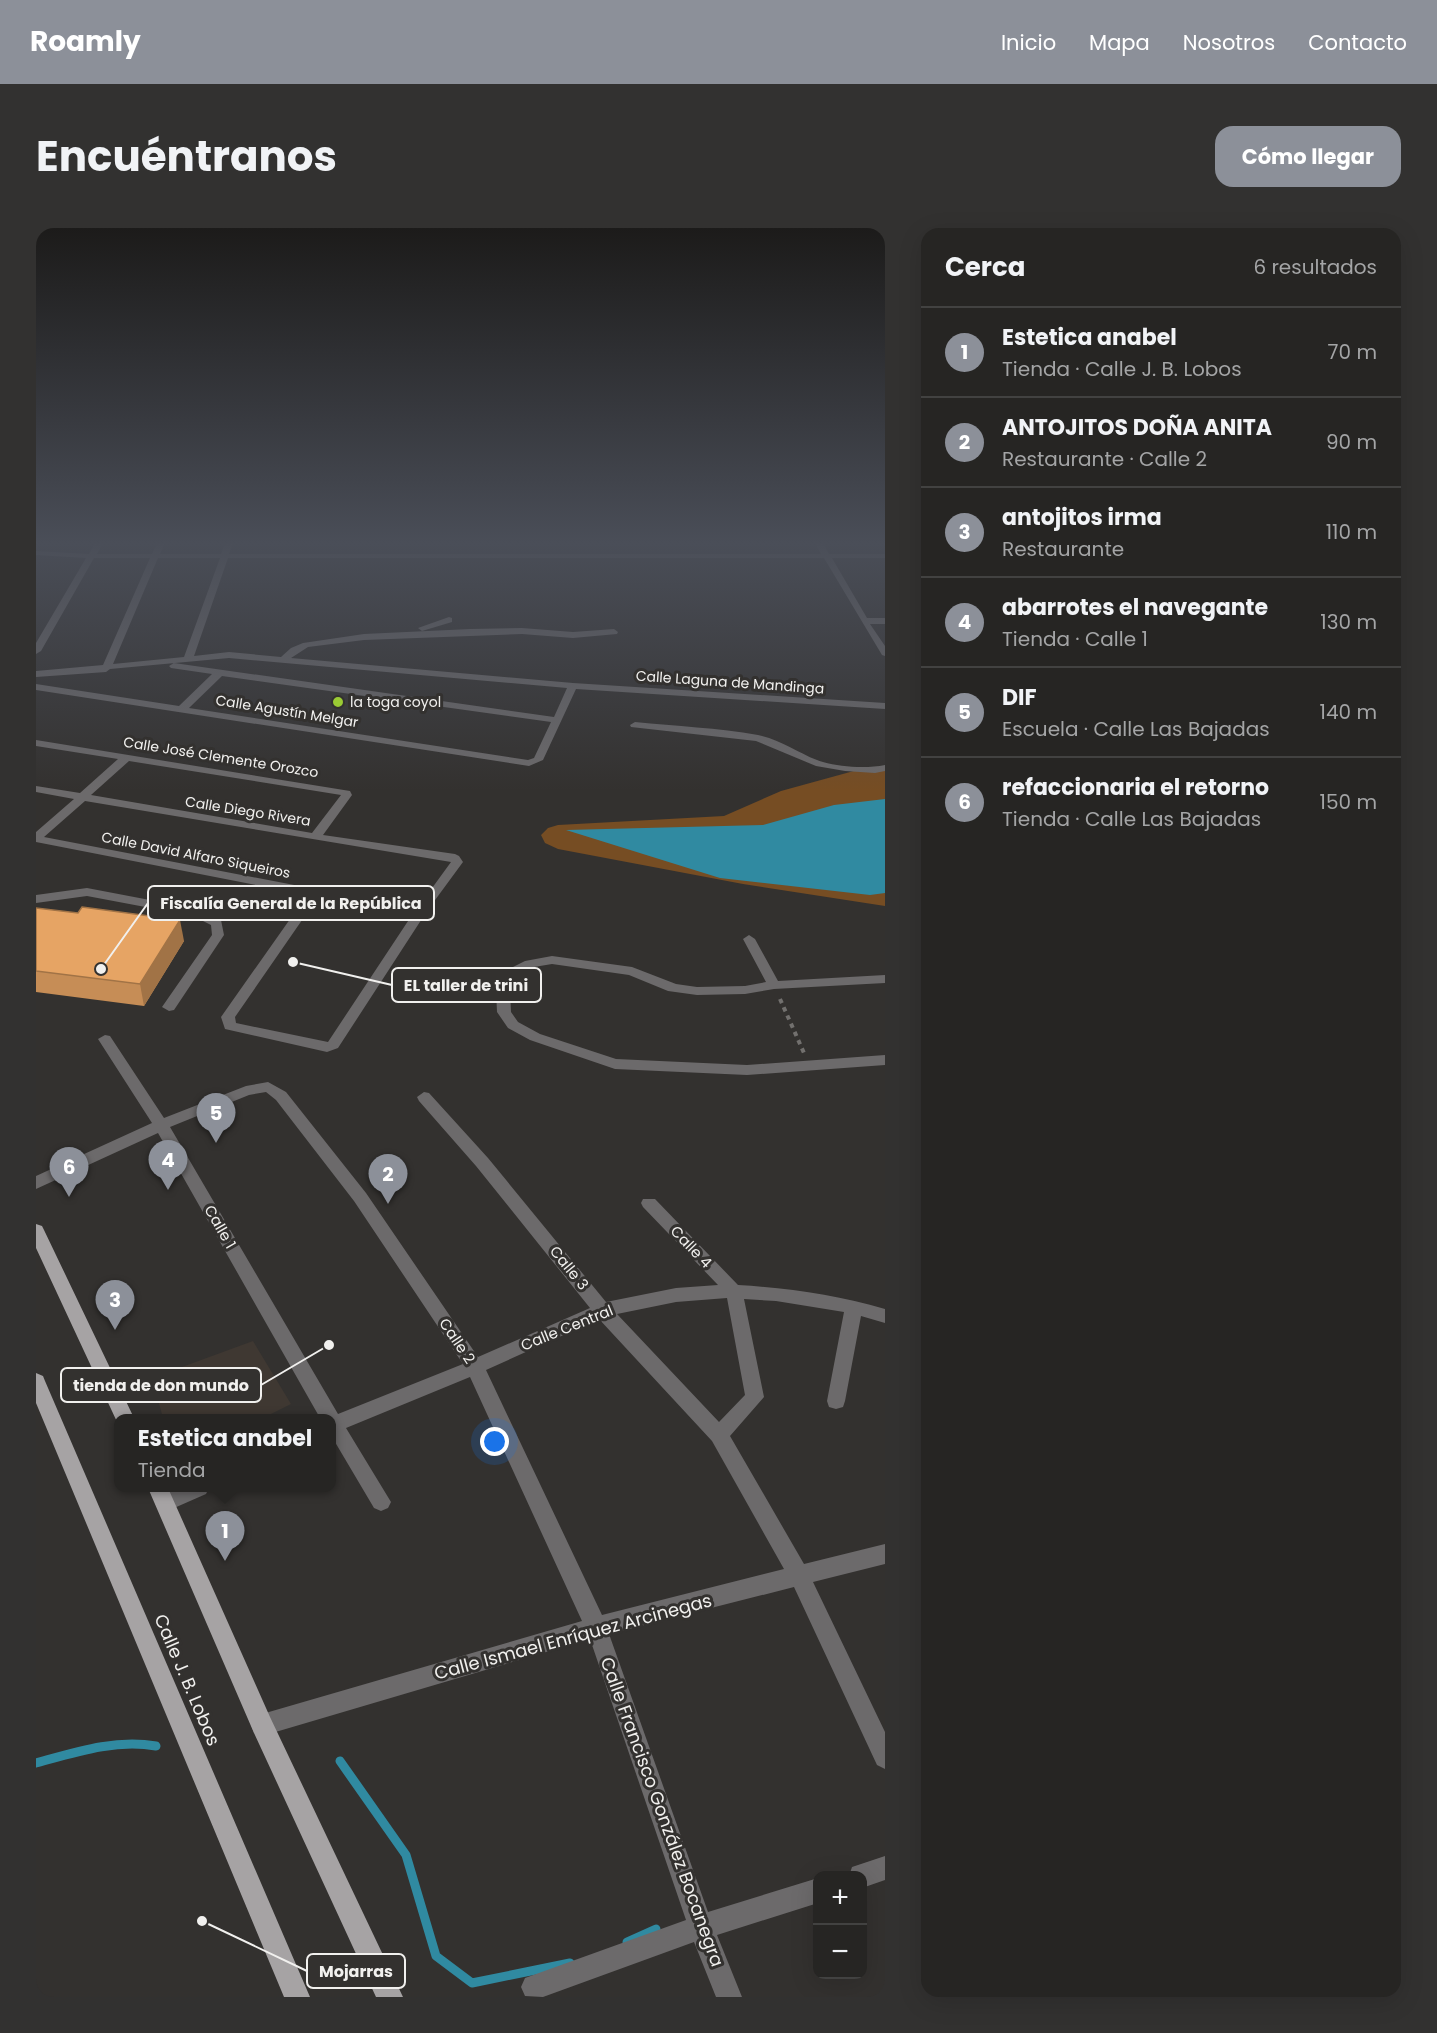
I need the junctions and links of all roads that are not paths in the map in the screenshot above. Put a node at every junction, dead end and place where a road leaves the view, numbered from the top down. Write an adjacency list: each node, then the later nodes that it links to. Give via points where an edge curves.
1 (51, 626): 8 (street)
2 (125, 626): 13 (street)
3 (200, 626): 10 (street)
4 (430, 626): 7 (street)
5 (867, 626): 9 (street)
6 (614, 632): 7 (street)
7 (399, 635): 11 (street, via 322,642 294,650)
8 (36, 651)
9 (885, 653)
10 (188, 659): 11 (street, Calle Laguna de Mandinga); 12 (street, Calle Laguna de Mandinga)
11 (284, 659): 16 (street, Calle Laguna de Mandinga)
12 (155, 663): 13 (street, Calle Laguna de Mandinga); 14 (street)
13 (106, 669): 15 (street, Calle Laguna de Mandinga)
14 (219, 673): 19 (street); 20 (street)
15 (36, 674)
16 (573, 686): 18 (street, Calle Laguna de Mandinga); 20 (street)
17 (36, 687): 19 (street, Calle Agustín Melgar)
18 (885, 706)
19 (183, 708): 20 (street, Calle Agustín Melgar, via 533,763)
20 (557, 720)
21 (635, 725): 24 (street, via 758,738 816,763)
22 (36, 742): 23 (street, Calle José Clemente Orozco)
23 (126, 758): 26 (street); 27 (street, Calle José Clemente Orozco, via 346,793)
24 (885, 768)
25 (36, 789): 26 (street, Calle Diego Rivera)
26 (80, 798): 27 (street, Calle Diego Rivera); 28 (street)
27 (315, 837): 31 (street, Calle Diego Rivera, via 455,858 457,862)
28 (36, 839): 29 (street, Calle David Alfaro Siqueiros)
29 (315, 893): 31 (street, Calle David Alfaro Siqueiros); 31 (street, via 228,1017 230,1026 327,1047 333,1045)
30 (36, 900): 35 (street, via 87,892 197,913 217,923 218,935)
31 (422, 910)
32 (749, 939): 34 (street)
33 (885, 979): 34 (street)
34 (774, 985): 37 (street, via 745,990 685,990 632,971 552,960 513,972 503,990 504,1012 513,1025 535,1037 615,1064 747,1070)
35 (169, 1007)
36 (105, 1039): 39 (street, Calle 1)
37 (885, 1060)
38 (424, 1097): 45 (street, Calle 3)
39 (161, 1125): 40 (street); 47 (street, Calle 2, via 246,1091 268,1087 281,1096 360,1197); 51 (street, Calle 1)
40 (36, 1183)
41 (649, 1203): 43 (street, Calle 4)
42 (36, 1230): 50 (main road)
43 (734, 1291): 44 (street, Calle Central); 45 (street, Calle Central, via 676,1295); 54 (street, via 755,1397)
44 (854, 1307): 46 (street, Calle Central); 49 (street)
45 (602, 1310): 47 (street, Calle Central); 54 (street, Calle 3)
46 (885, 1316)
47 (475, 1366): 52 (street, Calle Central); 60 (street, Calle 2)
48 (36, 1381): 68 (main road, Calle J. B. Lobos)
49 (836, 1401)
50 (123, 1414)
51 (327, 1414)
52 (336, 1420)
53 (336, 1429): 57 (street, Calle 1)
54 (719, 1435): 59 (street, Calle 3)
55 (177, 1492): 56 (street)
56 (161, 1495): 61 (main road)
57 (381, 1502)
58 (885, 1554): 59 (street, Calle Ismael Enríquez Arcinegas)
59 (800, 1577): 60 (street, Calle Ismael Enríquez Arcinegas); 62 (street, Calle 3)
60 (596, 1627): 61 (street, Calle Ismael Enríquez Arcinegas); 66 (street, Calle Francisco González Bocanegra)
61 (262, 1725): 69 (main road)
62 (885, 1757)
63 (885, 1868): 64 (street)
64 (867, 1873)
65 (813, 1892): 66 (street)
66 (701, 1927): 67 (street); 70 (street, Calle Francisco González Bocanegra)
67 (534, 1987)
68 (297, 1997)
69 (390, 1997)
70 (729, 1997)

